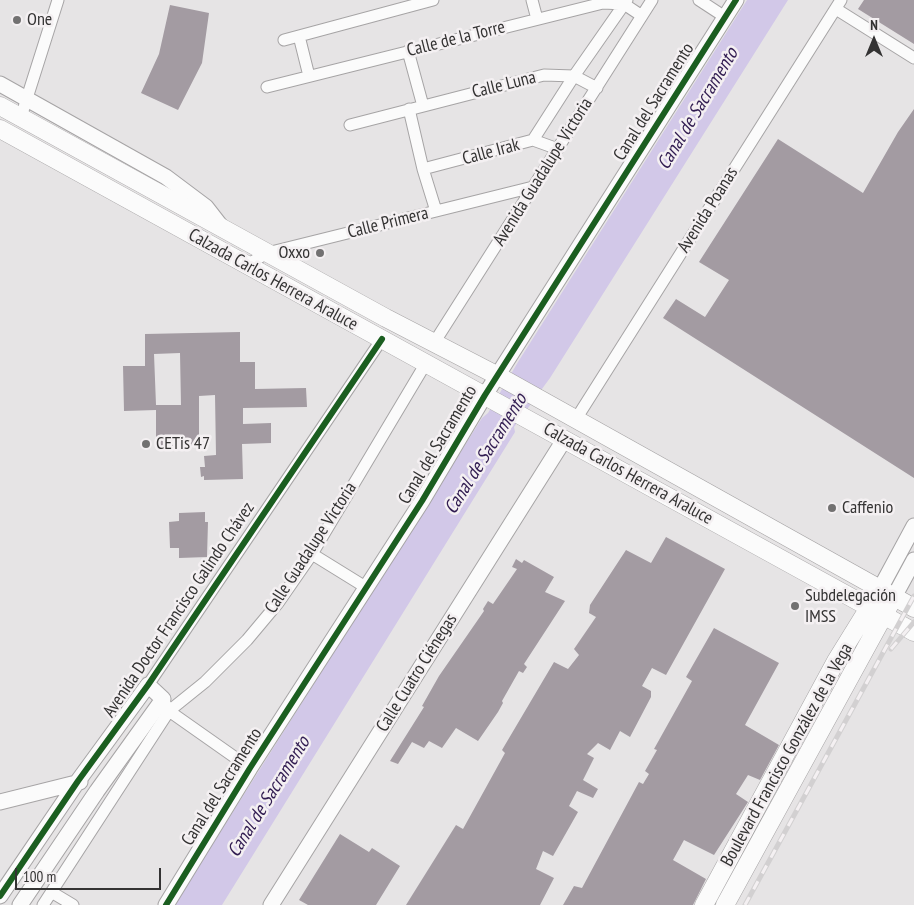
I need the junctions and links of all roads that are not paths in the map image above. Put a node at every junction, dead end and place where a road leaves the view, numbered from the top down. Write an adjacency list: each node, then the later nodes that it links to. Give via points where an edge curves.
1 (58, 0): 21 (street)
2 (434, 0): 12 (street)
3 (532, 0): 11 (street)
4 (652, 0): 9 (street, Avenida Guadalupe Victoria)
5 (699, 0): 10 (street)
6 (736, 0): 10 (street, Canal del Sacramento)
7 (625, 2): 9 (street); 11 (street, Calle de la Torre, via 603,3); 17 (street, Avenida Guadalupe Victoria)
8 (839, 4): 15 (street); 41 (street, Avenida Poanas)
9 (642, 16): 20 (street, Avenida Guadalupe Victoria)
10 (725, 17): 39 (street, Canal del Sacramento)
11 (537, 19): 14 (street, Calle de la Torre)
12 (298, 36): 13 (street); 16 (street)
13 (284, 40)
14 (408, 51): 16 (street, Calle de la Torre); 23 (street)
15 (914, 58)
16 (309, 76): 19 (street, Calle de la Torre)
17 (574, 76): 20 (street, Calle Luna); 23 (street, Calle Luna, via 544,75); 28 (street, Avenida Guadalupe Victoria)
18 (0, 84): 21 (street)
19 (267, 87)
20 (596, 88): 29 (street, Avenida Guadalupe Victoria)
21 (29, 99): 25 (street); 33 (street, via 179,186 206,207)
22 (0, 106): 25 (main road, Calzada Carlos Herrera Araluce)
23 (423, 106): 24 (street, Calle Luna)
24 (409, 109): 26 (street, Calle Luna); 30 (street)
25 (21, 117): 33 (main road, Calzada Carlos Herrera Araluce)
26 (350, 125)
27 (0, 129): 35 (main road, Calzada Carlos Herrera Araluce)
28 (534, 140): 29 (street, Calle Irak); 30 (street, Calle Irak)
29 (558, 149): 31 (street, Avenida Guadalupe Victoria)
30 (423, 169): 32 (street)
31 (533, 187): 32 (street, Calle Primera); 37 (street, Avenida Guadalupe Victoria)
32 (436, 211): 34 (street, Calle Primera)
33 (224, 229): 34 (main road, Calzada Carlos Herrera Araluce)
34 (267, 252): 35 (street, Calle Primera); 37 (main road, Calzada Carlos Herrera Araluce)
35 (247, 265): 36 (main road, Calzada Carlos Herrera Araluce)
36 (382, 339): 38 (main road, Calzada Carlos Herrera Araluce); 53 (street, Avenida Doctor Francisco Galindo Chávez)
37 (434, 343): 39 (main road, Calzada Carlos Herrera Araluce)
38 (426, 363): 40 (main road, Calzada Carlos Herrera Araluce); 46 (street, Calle Guadalupe Victoria)
39 (500, 378): 40 (street, Canal del Sacramento); 41 (main road, Calzada Carlos Herrera Araluce)
40 (488, 397): 42 (main road, Calzada Carlos Herrera Araluce); 48 (street, Canal del Sacramento)
41 (576, 419): 43 (main road, Calzada Carlos Herrera Araluce)
42 (564, 440): 44 (main road, Calzada Carlos Herrera Araluce); 69 (street, Calle Cuatro Ciénegas)
43 (623, 446): 44 (main road); 49 (main road, Calzada Carlos Herrera Araluce)
44 (612, 466): 51 (main road, Calzada Carlos Herrera Araluce)
45 (914, 526): 49 (street, Boulevard Francisco González de la Vega)
46 (312, 554): 48 (street); 54 (street, Calle Guadalupe Victoria, via 247,640 205,682)
47 (914, 560): 49 (street, Boulevard Francisco González de la Vega)
48 (367, 588): 56 (street, Canal del Sacramento)
49 (887, 593): 50 (main road, Calzada Carlos Herrera Araluce); 51 (main road, Boulevard Francisco González de la Vega)
50 (914, 608)
51 (877, 611): 52 (main road, Calzada Carlos Herrera Araluce); 55 (main road, Boulevard Francisco González de la Vega, via 836,661); 57 (main road, Boulevard Francisco González de la Vega)
52 (914, 632)
53 (148, 685): 54 (street); 58 (street, Avenida Doctor Francisco Galindo Chávez)
54 (166, 705): 56 (street); 59 (street, Avenida Doctor Francisco Galindo Chávez); 63 (street)
55 (780, 765): 57 (main road); 61 (main road, Boulevard Francisco González de la Vega)
56 (250, 768): 68 (street, Canal del Sacramento)
57 (796, 774): 62 (main road, Boulevard Francisco González de la Vega)
58 (78, 781): 59 (street); 60 (street); 64 (street, Avenida Doctor Francisco Galindo Chávez)
59 (97, 791): 65 (street, Avenida Doctor Francisco Galindo Chávez)
60 (0, 802)
61 (722, 874): 62 (main road); 70 (main road, Boulevard Francisco González de la Vega)
62 (738, 883): 71 (main road, Boulevard Francisco González de la Vega)
63 (53, 893): 66 (street); 67 (street)
64 (0, 896)
65 (20, 905)
66 (43, 905)
67 (73, 905)
68 (166, 905)
69 (271, 905)
70 (704, 905)
71 (725, 905)

